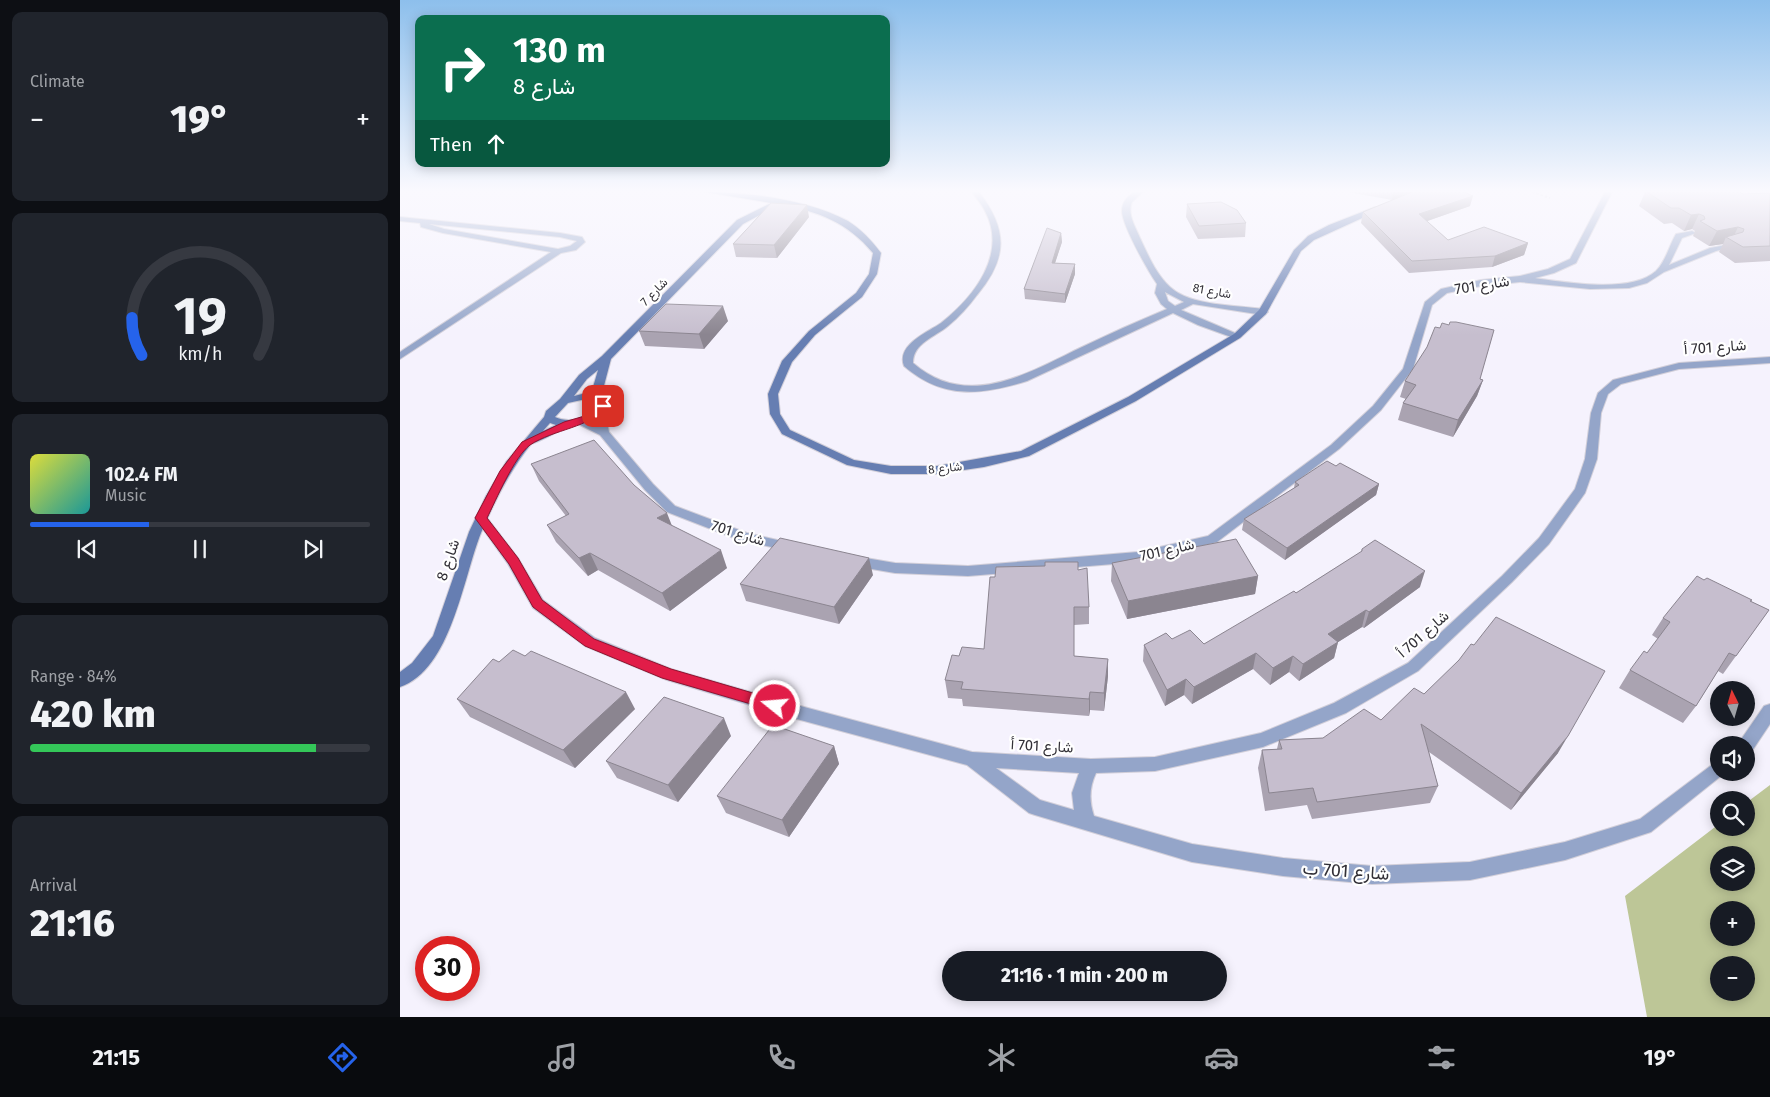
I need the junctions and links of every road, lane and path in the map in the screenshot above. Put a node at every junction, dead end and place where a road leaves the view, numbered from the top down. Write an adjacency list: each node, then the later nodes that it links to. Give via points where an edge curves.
1 (492, 239): 11 (street)
2 (578, 239): 11 (street, via 581,240 580,244)
3 (723, 239): 20 (street, شارع 7)
4 (867, 239): 18 (street, شارع 8, via 876,253 873,274 859,294 812,333 787,361 773,394 775,414 786,432 850,463 890,470 937,470 1025,454 1132,399)
5 (994, 239): 16 (street, via 997,254 983,281 946,323 912,348 907,356 908,364 925,380 944,387 983,389 1023,380)
6 (1138, 239): 14 (street, شارع 81)
7 (1309, 239): 17 (street, شارع 8, via 1298,250)
8 (1584, 239): 13 (street, شارع 701, via 1573,260 1550,271)
9 (1678, 239): 12 (street, via 1671,257)
10 (1731, 246): 12 (street, via 1721,246)
11 (558, 251): 19 (street)
12 (1661, 270): 13 (street, via 1654,277 1637,283 1611,286)
13 (1520, 279): 32 (street, شارع 701, via 1444,291 1428,304 1408,369 1378,408 1335,447 1212,539 1138,557 968,571 895,568)
14 (1162, 283): 15 (street, شارع 81, via 1175,295); 16 (street, شارع 81, via 1158,289 1159,296)
15 (1194, 301): 16 (street); 17 (street, شارع 81)
16 (1172, 310): 18 (street, شارع 81)
17 (1263, 312): 18 (street, شارع 8)
18 (1238, 336)
19 (400, 356)
20 (606, 358): 22 (street); 23 (street, شارع 7, via 583,377)
21 (1770, 360): 37 (street, شارع 701 أ, via 1680,366 1617,382 1603,393 1596,413 1592,459 1581,490 1544,541 1413,667 1340,708 1263,740 1155,764)
22 (596, 397): 23 (street); 24 (street, via 602,401)
23 (564, 402): 25 (street, شارع 7, via 550,412)
24 (600, 412): 26 (street); 28 (street, شارع 701)
25 (550, 418): 27 (street); 29 (street, شارع 8)
26 (580, 422): 27 (street); 28 (street, شارع 701)
27 (568, 424): 29 (street, شارع 8)
28 (604, 433): 31 (street, شارع 701, via 671,509 744,537)
29 (526, 444): 30 (street, شارع 8, via 506,471)
30 (481, 518): 33 (street, شارع 8, via 457,581 439,643 424,662); 36 (street, via 513,561 538,604 590,642 676,676)
31 (805, 551)
32 (839, 558)
33 (400, 681)
34 (1770, 711): 35 (street)
35 (1753, 736)
36 (972, 759): 37 (street, شارع 701 أ); 39 (street, شارع 701 ب, via 1035,807)
37 (1091, 766): 39 (street, via 1082,783 1080,803)
38 (1710, 776): 39 (street, شارع 701 ب, via 1644,826 1565,852 1470,872 1372,875 1283,866 1192,853)
39 (1087, 822)

